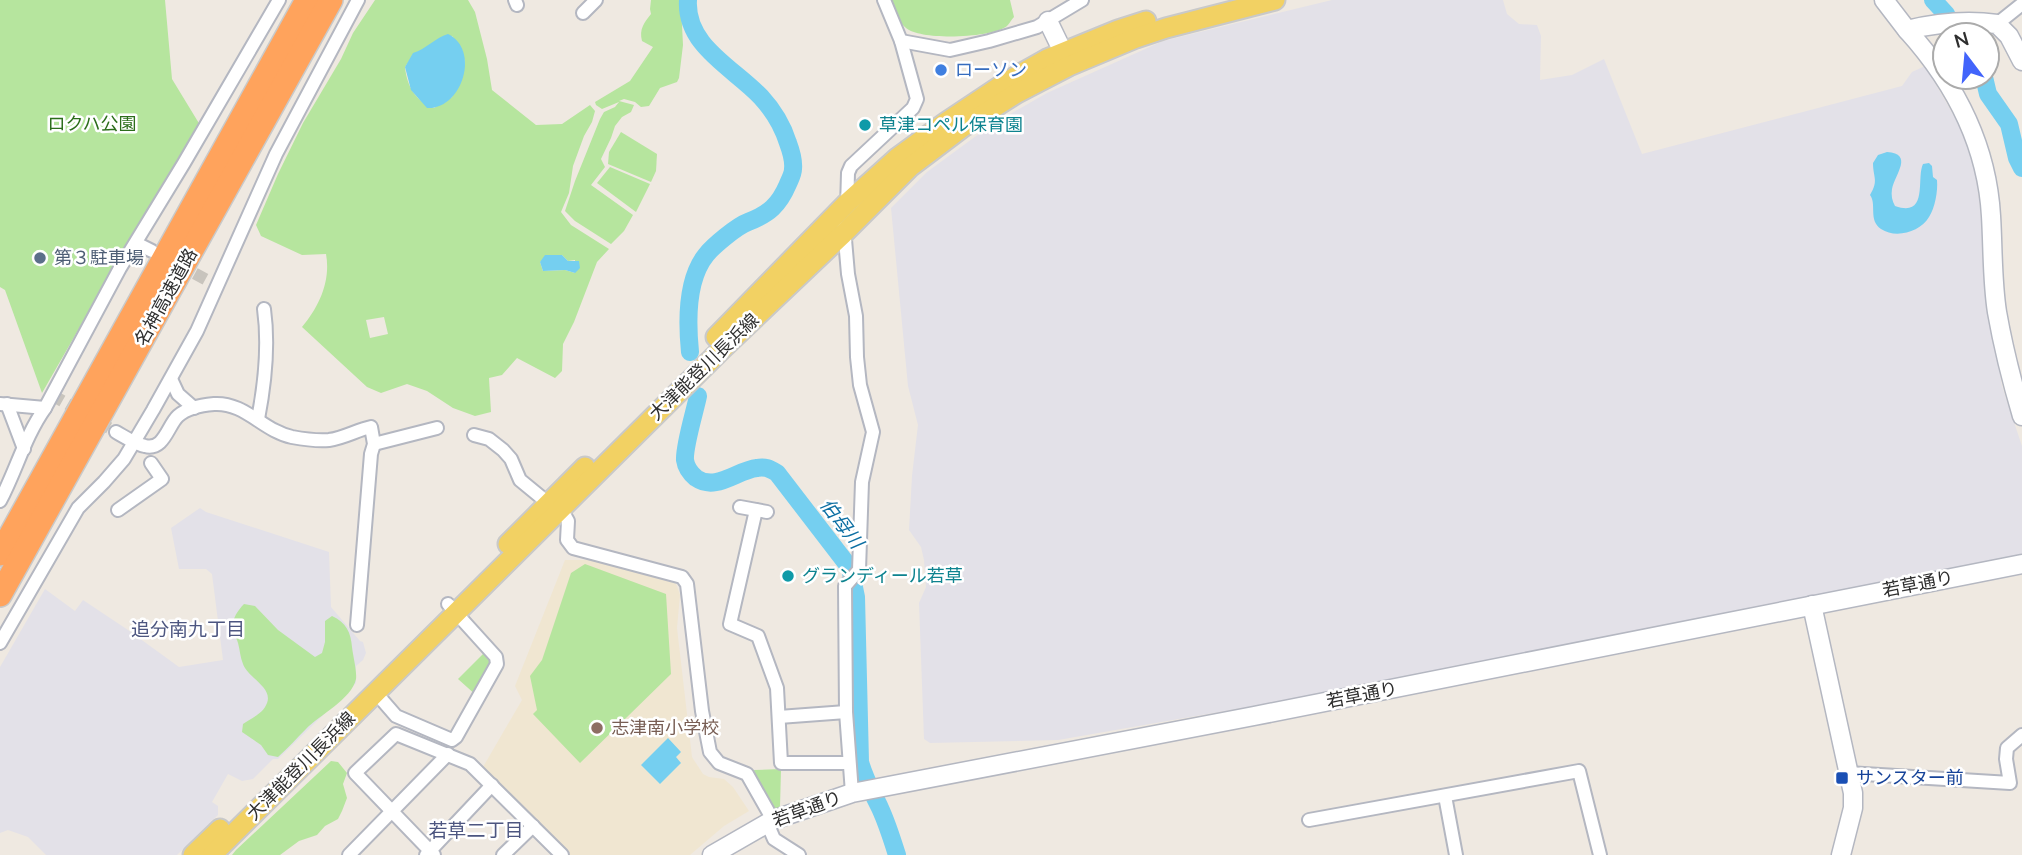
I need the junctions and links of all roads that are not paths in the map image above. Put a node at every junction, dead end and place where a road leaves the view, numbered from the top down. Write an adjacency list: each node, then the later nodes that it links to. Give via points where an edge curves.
1 (279, 0): 23 (street)
2 (307, 0): 43 (highway, 名神高速道路)
3 (331, 0): 45 (highway, 名神高速道路)
4 (358, 0): 26 (street, via 212,283 197,331)
5 (596, 0): 12 (street)
6 (884, 0): 18 (street)
7 (1082, 0): 13 (street)
8 (1224, 0): 19 (main road, 大津能登川長浜線, via 1144,22)
9 (1275, 0): 22 (main road, 大津能登川長浜線, via 1136,38 1017,93 910,167)
10 (1884, 0): 17 (street)
11 (2022, 4): 14 (street)
12 (583, 13)
13 (1048, 21): 18 (street, via 950,50); 19 (street)
14 (2001, 21)
15 (1931, 26): 17 (street)
16 (2001, 28): 20 (street)
17 (1907, 30): 30 (street, via 1947,82 1976,139 1991,214 1997,311)
18 (901, 41): 21 (street, via 917,99 851,166)
19 (1063, 52): 21 (main road, 大津能登川長浜線, via 1008,81 945,123 897,158)
20 (2022, 61)
21 (848, 204): 22 (street); 40 (main road, 大津能登川長浜線)
22 (843, 234): 40 (main road, 大津能登川長浜線); 51 (street, via 856,316 860,385 873,432 862,482 859,570 845,586)
23 (136, 243): 24 (street); 28 (street)
24 (152, 250)
25 (264, 309): 31 (street, via 268,334)
26 (170, 379): 29 (street); 35 (street)
27 (3, 404): 28 (street); 37 (street)
28 (45, 408): 37 (street)
29 (194, 408): 31 (street, via 228,404); 35 (street, via 176,418 156,446)
30 (2022, 415)
31 (258, 419): 36 (street, via 283,434 319,440 371,427)
32 (437, 428): 36 (street)
33 (116, 432): 35 (street)
34 (474, 435): 40 (street, via 503,450 520,480)
35 (134, 441): 49 (street, via 113,472 78,508)
36 (374, 444): 48 (street)
37 (24, 449): 39 (street)
38 (151, 463): 42 (street, via 163,479)
39 (0, 501)
40 (554, 506): 47 (main road, 大津能登川長浜線); 62 (street, via 568,521 573,548 664,571 682,577 687,584 710,752 719,763 747,774)
41 (740, 507): 52 (street, via 762,511 730,624 758,636 776,688)
42 (118, 510)
43 (0, 554)
44 (2022, 564): 46 (street, 若草通り)
45 (0, 595)
46 (1812, 604): 56 (street); 58 (street, 若草通り)
47 (452, 609): 50 (main road, 大津能登川長浜線); 50 (street, via 496,657 497,664 456,737 453,740 396,716); 65 (main road, 大津能登川長浜線)
48 (357, 625)
49 (0, 643)
50 (376, 693): 66 (main road, 大津能登川長浜線)
51 (846, 712): 52 (street); 55 (street)
52 (779, 716): 55 (street, via 782,765)
53 (2022, 735): 56 (street, via 2007,748 2010,783)
54 (448, 754): 57 (street, via 470,764); 60 (street); 60 (street, via 397,734 355,773)
55 (849, 763): 58 (street)
56 (1848, 773): 74 (street, via 1853,808)
57 (492, 785): 63 (street); 64 (street)
58 (864, 791): 62 (street, 若草通り)
59 (1445, 796): 61 (street); 72 (street); 73 (street, via 1579,771)
60 (392, 813): 64 (street); 67 (street)
61 (1308, 820)
62 (770, 821): 70 (street, 若草通り); 71 (street, via 774,839)
63 (533, 826): 68 (street); 69 (street)
64 (430, 854)
65 (193, 855)
66 (212, 855)
67 (349, 855)
68 (503, 855)
69 (562, 855)
70 (712, 855)
71 (799, 855)
72 (1456, 855)
73 (1600, 855)
74 (1840, 855)

